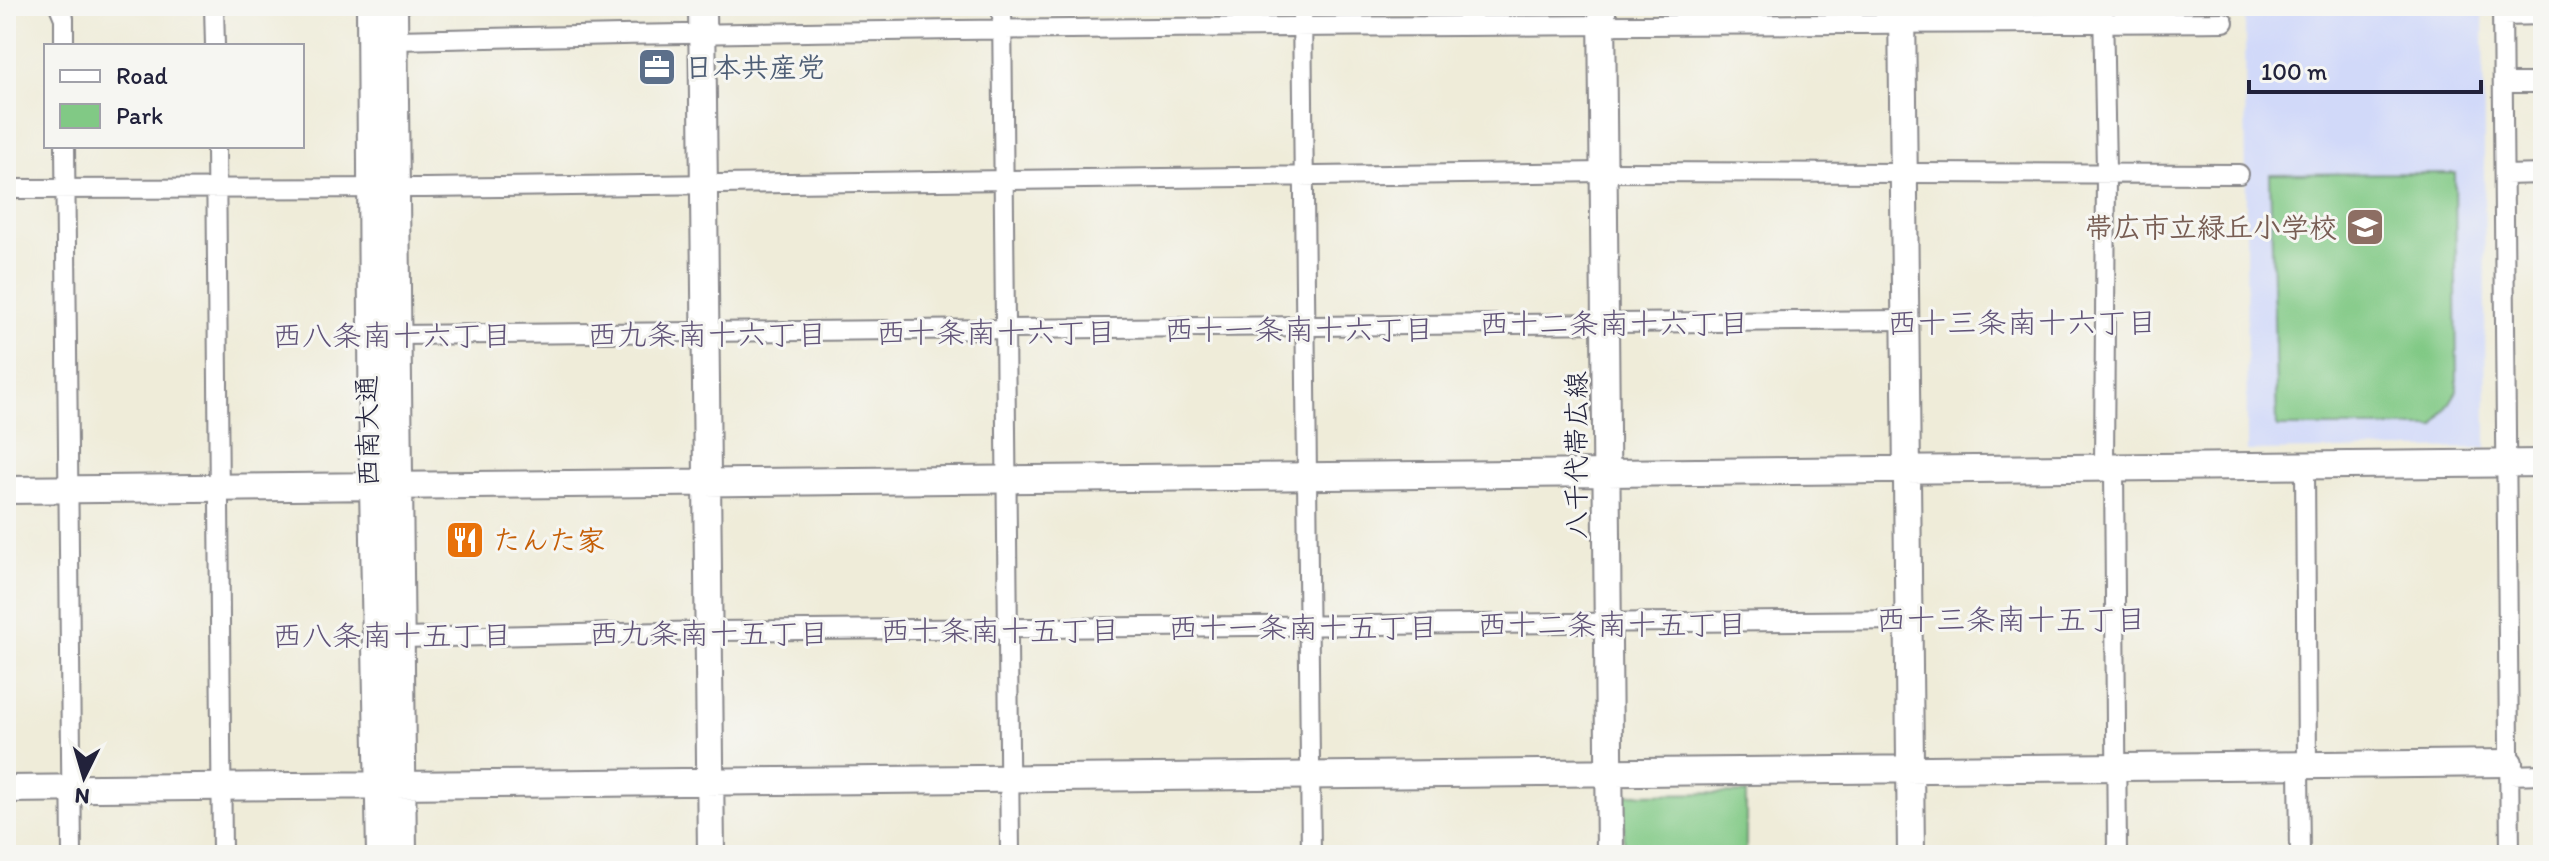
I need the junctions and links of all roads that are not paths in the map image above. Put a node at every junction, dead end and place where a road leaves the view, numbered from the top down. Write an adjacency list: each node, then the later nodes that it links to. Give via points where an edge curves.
1 (59, 6): 18 (street)
2 (214, 6): 19 (street)
3 (370, 6): 35 (street, 西南大通)
4 (394, 6): 17 (street, 西南大通)
5 (702, 6): 16 (street)
6 (1002, 6): 15 (street)
7 (1302, 6): 14 (street)
8 (2502, 11): 12 (street); 20 (street)
9 (1602, 14): 10 (street); 14 (street); 26 (street, 八千代帯広線)
10 (1902, 14): 11 (street); 24 (street)
11 (2103, 14): 13 (street); 25 (street)
12 (2543, 15)
13 (2224, 22)
14 (1302, 26): 15 (street); 30 (street)
15 (1002, 30): 16 (street); 31 (street)
16 (702, 32): 17 (street); 32 (street)
17 (394, 40): 36 (street, 西南大通)
18 (64, 44)
19 (215, 44)
20 (2504, 83): 21 (street); 29 (street)
21 (2543, 83)
22 (65, 148): 34 (street)
23 (216, 148): 33 (street)
24 (1904, 170): 25 (street); 26 (street); 38 (street)
25 (2106, 171): 27 (street); 46 (street)
26 (1604, 172): 30 (street); 39 (street, 八千代帯広線)
27 (2239, 174)
28 (2543, 174): 29 (street)
29 (2504, 175): 44 (street)
30 (1303, 176): 31 (street); 40 (street)
31 (1004, 179): 32 (street); 41 (street)
32 (704, 184): 36 (street); 43 (street)
33 (216, 186): 34 (street); 35 (street); 55 (street)
34 (65, 188): 37 (street); 56 (street)
35 (371, 188): 36 (street); 54 (street, 西南大通)
36 (397, 188): 42 (street, 西南大通)
37 (6, 189)
38 (1906, 320): 39 (street); 48 (street)
39 (1608, 321): 40 (street); 49 (street, 八千代帯広線)
40 (1305, 325): 41 (street); 50 (street)
41 (1006, 330): 43 (street); 51 (street)
42 (397, 335): 43 (street); 53 (street, 西南大通)
43 (706, 335): 52 (street)
44 (2506, 463): 45 (street); 47 (street); 66 (street)
45 (2543, 463)
46 (2109, 467): 47 (street); 48 (street); 65 (street)
47 (2305, 467): 64 (street)
48 (1906, 469): 49 (street); 58 (street)
49 (1608, 471): 50 (street); 59 (street, 八千代帯広線)
50 (1307, 475): 51 (street); 60 (street)
51 (1006, 479): 52 (street); 61 (street)
52 (708, 484): 53 (street); 62 (street)
53 (400, 485): 54 (street); 63 (street, 西南大通)
54 (373, 486): 55 (street); 73 (street, 西南大通)
55 (219, 487): 56 (street); 74 (street)
56 (69, 489): 57 (street); 75 (street)
57 (6, 490)
58 (1909, 620): 59 (street); 67 (street)
59 (1609, 624): 60 (street); 68 (street, 八千代帯広線)
60 (1308, 627): 61 (street); 70 (street)
61 (1008, 629): 62 (street); 71 (street)
62 (709, 631): 63 (street); 72 (street)
63 (402, 638): 73 (street, 西南大通)
64 (2303, 766): 65 (street); 66 (street); 87 (street)
65 (2115, 768): 67 (street); 86 (street)
66 (2509, 769): 69 (street); 88 (street)
67 (1910, 771): 68 (street); 85 (street)
68 (1609, 773): 70 (street); 84 (street, 八千代帯広線)
69 (2543, 774)
70 (1310, 776): 71 (street); 83 (street)
71 (1010, 778): 72 (street); 82 (street)
72 (710, 782): 73 (street); 81 (street)
73 (391, 784): 74 (street); 79 (street, 西南大通); 80 (street, 西南大通)
74 (221, 787): 75 (street); 78 (street)
75 (71, 788): 76 (street); 77 (street)
76 (6, 789)
77 (72, 855)
78 (222, 855)
79 (380, 855)
80 (403, 855)
81 (711, 855)
82 (1010, 855)
83 (1311, 855)
84 (1610, 855)
85 (1911, 855)
86 (2117, 855)
87 (2300, 855)
88 (2510, 855)

